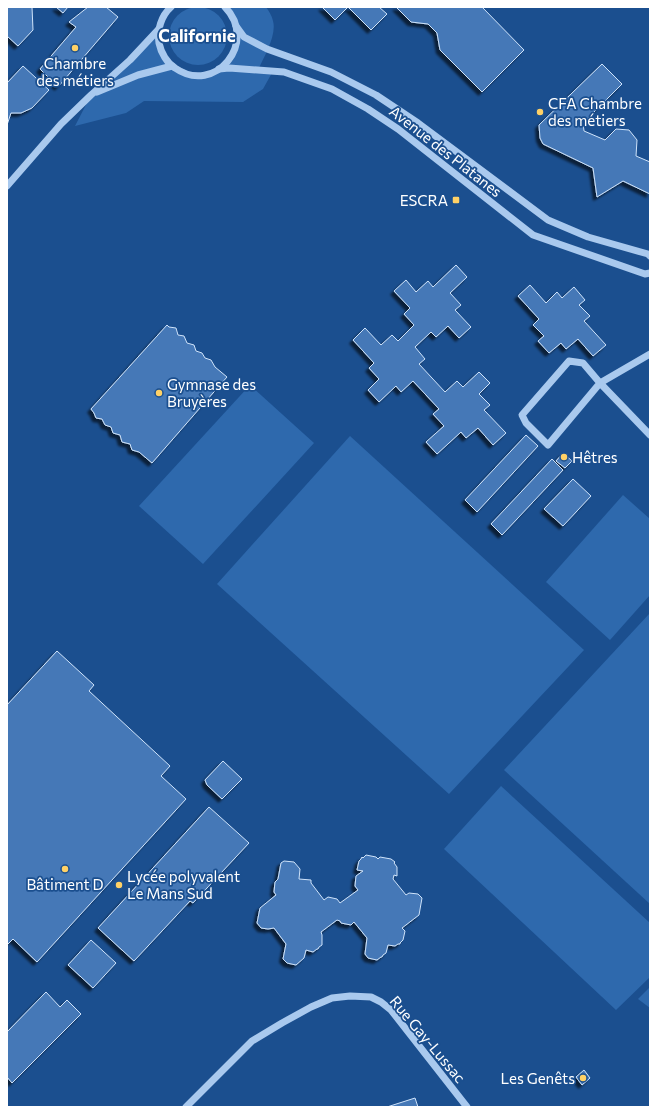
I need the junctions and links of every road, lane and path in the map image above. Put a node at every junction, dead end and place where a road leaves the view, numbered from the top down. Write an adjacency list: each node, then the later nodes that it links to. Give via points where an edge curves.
1 (171, 7): 4 (street, via 164,15)
2 (225, 7): 3 (street)
3 (236, 26): 6 (street, via 237,43 234,51); 9 (street, Avenue des Platanes, via 244,37 267,49 332,72 376,95 418,123 548,220)
4 (159, 29): 5 (street, via 160,49); 7 (street, via 130,60)
5 (172, 66): 6 (street, via 197,76); 7 (street, via 138,75)
6 (219, 69): 10 (street, Avenue des Platanes, via 284,72 332,89 398,129 533,235 645,274)
7 (91, 95): 8 (street, via 61,124)
8 (7, 186)
9 (650, 256)
10 (650, 273)
11 (650, 354): 12 (street)
12 (600, 382): 12 (street, via 583,363 569,361 522,415 526,423 548,445); 13 (street)
13 (650, 435)
14 (186, 1107): 15 (street, Rue Gay-Lussac, via 252,1042 311,1007 332,998 350,996 371,996 391,1010)
15 (467, 1107)

